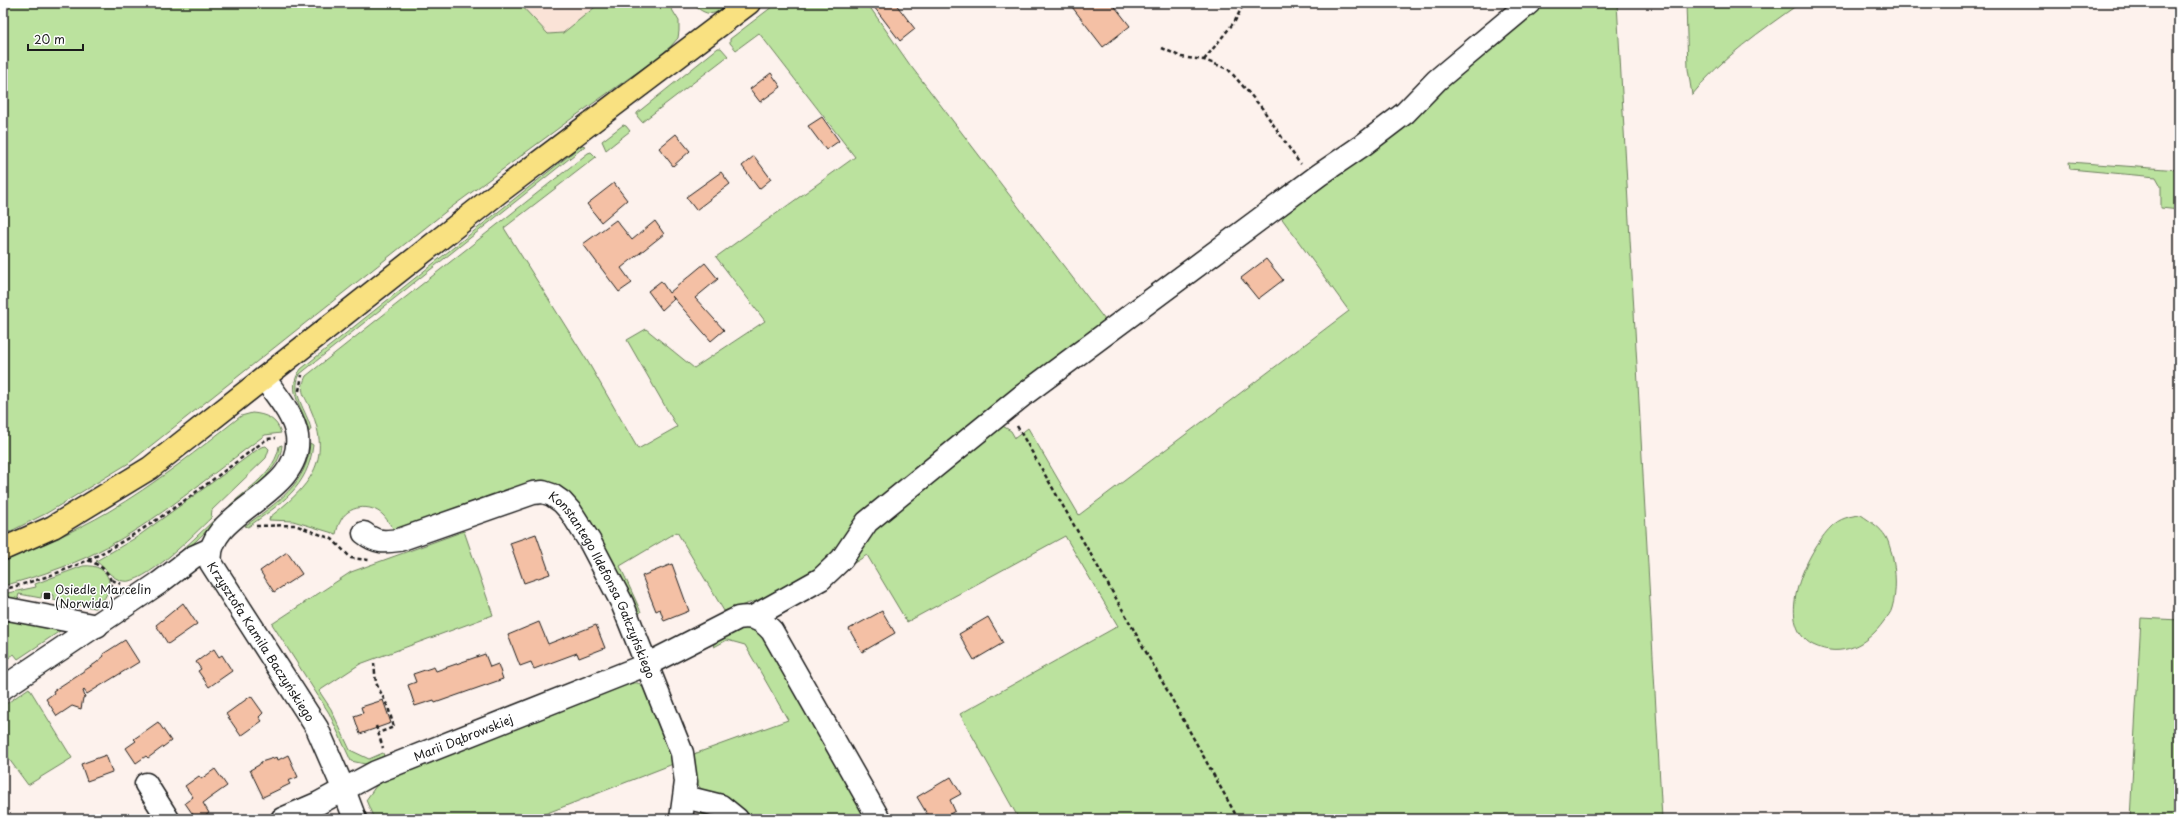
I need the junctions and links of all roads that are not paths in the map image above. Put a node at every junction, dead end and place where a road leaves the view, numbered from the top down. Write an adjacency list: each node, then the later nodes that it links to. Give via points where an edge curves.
1 (749, 3): 3 (main road, via 498,194)
2 (1529, 3): 8 (street, Marii Dąbrowskiej, via 1437,80 1405,113 1006,408 867,522 842,560 821,579)
3 (264, 378): 5 (main road, via 150,468 53,527); 6 (street, Krzysztofa Kamila Baczyńskiego, via 285,408 295,430 297,442 294,458 284,476 231,522 217,536)
4 (364, 533): 10 (street, Konstantego Ildefonsa Gałczyńskiego, via 373,540 383,542 399,540 533,493 543,492 552,495 570,512 590,542 616,591)
5 (3, 549)
6 (211, 549): 9 (street, via 193,557); 13 (street, Krzysztofa Kamila Baczyńskiego, via 214,570 303,704 324,742)
7 (3, 608): 9 (street)
8 (753, 617): 10 (street, Marii Dąbrowskiej, via 738,618); 20 (street, via 764,622 772,631)
9 (97, 626): 11 (street)
10 (648, 664): 13 (street, Marii Dąbrowskiej, via 382,770); 14 (street, Konstantego Ildefonsa Gałczyńskiego, via 682,753 686,782)
11 (3, 688)
12 (146, 784): 15 (street)
13 (344, 790): 16 (street, Marii Dąbrowskiej); 17 (street, Krzysztofa Kamila Baczyńskiego)
14 (685, 797): 18 (street, Konstantego Ildefonsa Gałczyńskiego); 19 (street, via 721,806)
15 (168, 819)
16 (282, 819)
17 (355, 819)
18 (681, 819)
19 (737, 819)
20 (879, 819)

